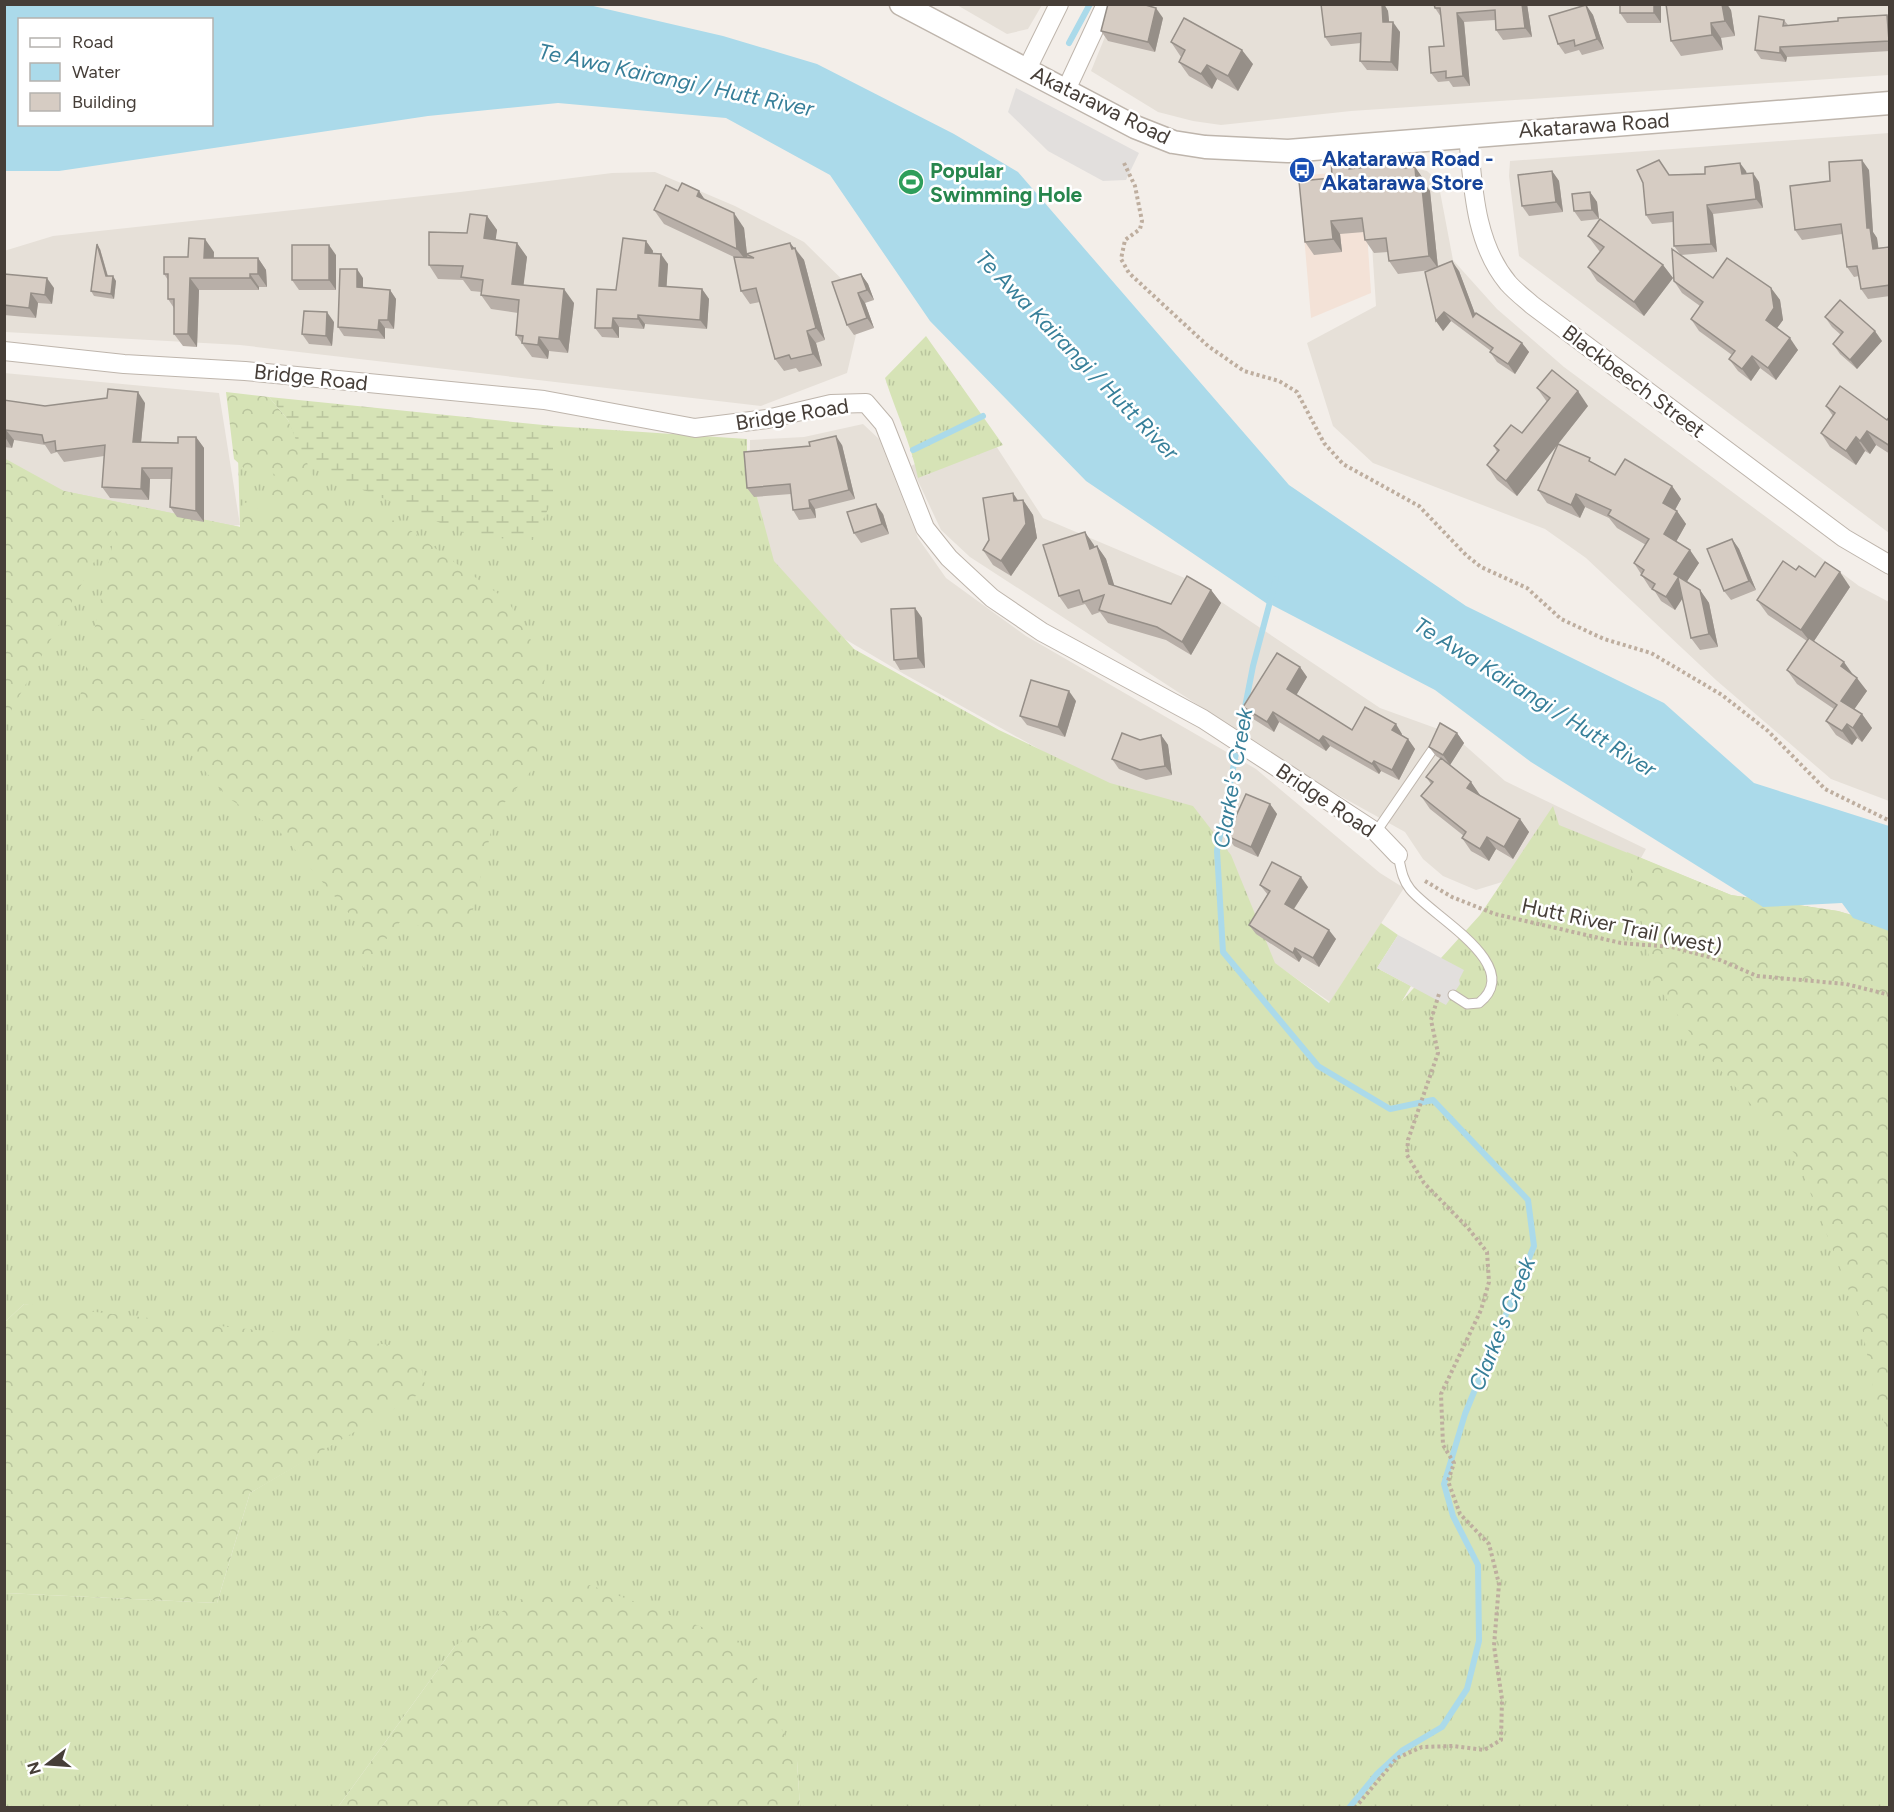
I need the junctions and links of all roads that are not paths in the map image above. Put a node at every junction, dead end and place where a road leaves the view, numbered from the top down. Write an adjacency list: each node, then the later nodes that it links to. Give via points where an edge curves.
1 (901, 4): 4 (street, Akatarawa Road)
2 (1059, 4): 4 (street)
3 (1106, 4): 5 (street)
4 (1027, 69): 5 (street, Akatarawa Road)
5 (1066, 90): 7 (street, Akatarawa Road, via 1135,127 1173,142 1205,147 1288,151)
6 (1890, 103): 7 (street, Akatarawa Road)
7 (1468, 135): 9 (street, Blackbeech Street, via 1485,241 1508,283 1532,305 1844,538)
8 (4, 351): 11 (street, Bridge Road, via 544,400 695,428 767,419 831,404 867,403 884,424 925,528 949,558 992,598 1042,632 1203,719)
9 (1890, 565)
10 (1433, 749): 11 (lane)
11 (1376, 832): 12 (street, Bridge Road)
12 (1398, 855): 13 (lane, via 1402,877 1411,891 1460,932 1492,971 1491,989 1479,1003 1467,1004)
13 (1453, 995)

